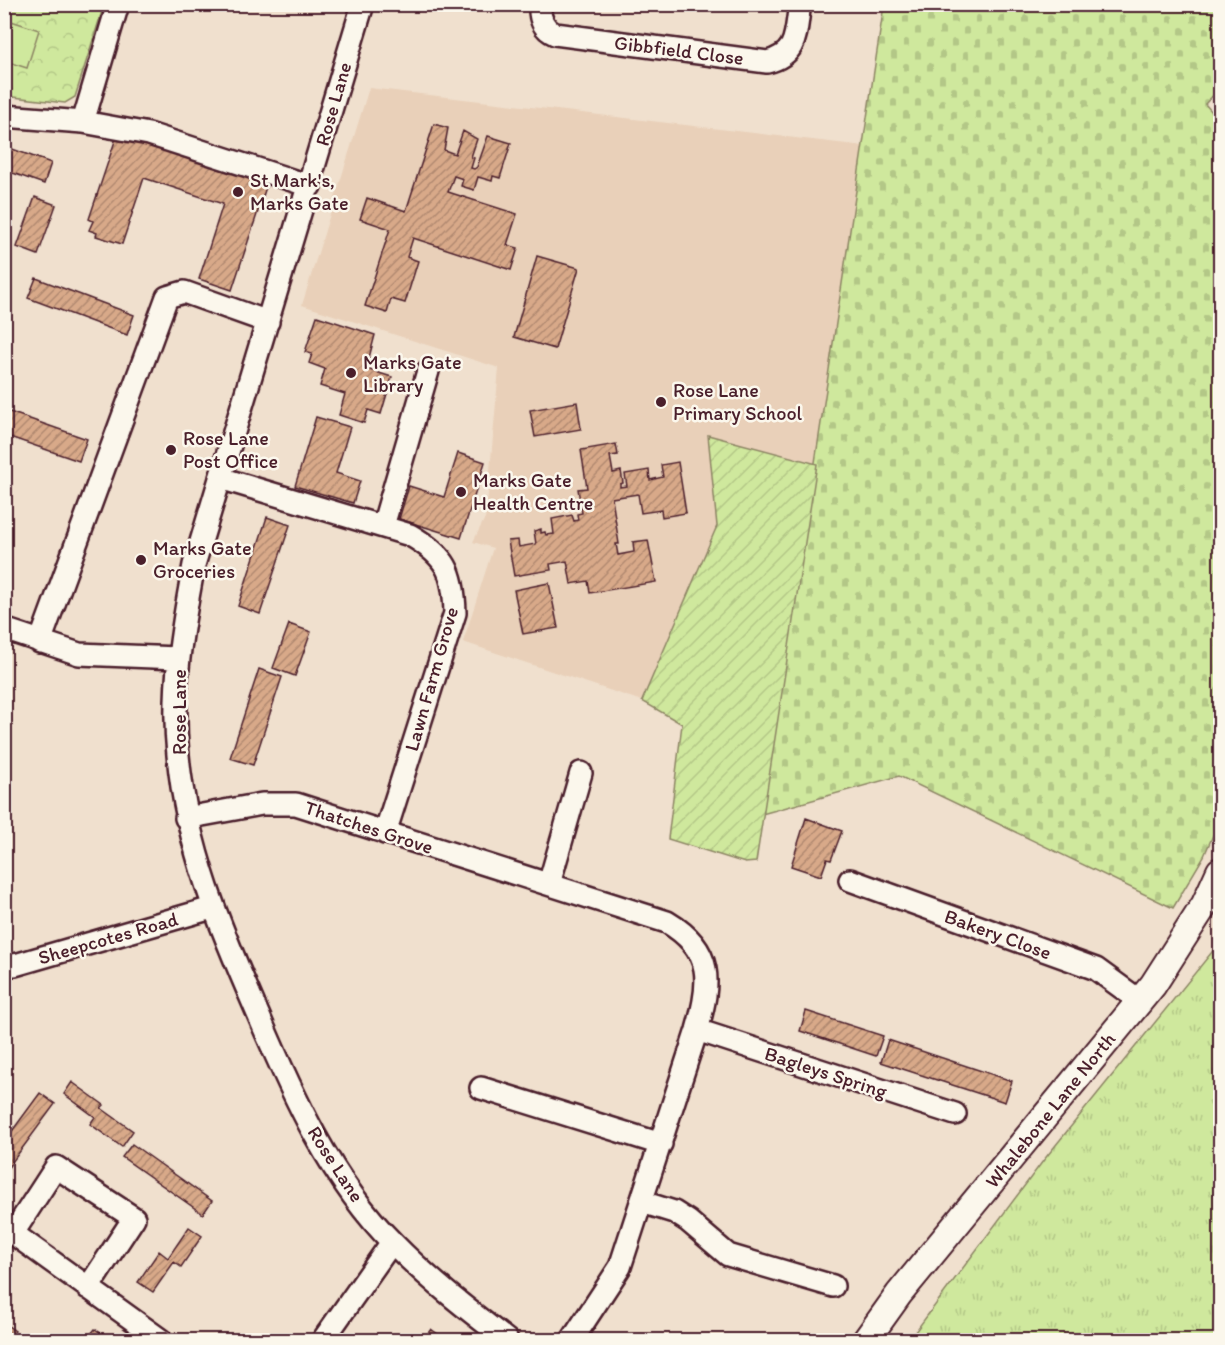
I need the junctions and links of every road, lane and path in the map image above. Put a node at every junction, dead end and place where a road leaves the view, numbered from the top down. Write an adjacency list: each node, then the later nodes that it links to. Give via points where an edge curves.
1 (118, 4): 6 (street)
2 (363, 4): 7 (street, Rose Lane)
3 (540, 4): 4 (street, Gibbfield Close, via 542,22 555,34 767,62 790,51)
4 (800, 4)
5 (4, 116): 6 (street)
6 (83, 122): 7 (street, via 149,134)
7 (310, 186): 8 (street, Rose Lane)
8 (268, 322): 10 (street, Rose Lane); 13 (street, via 184,292 167,297)
9 (428, 371): 11 (street)
10 (220, 478): 11 (street, Lawn Farm Grove); 14 (street, Rose Lane, via 194,565)
11 (383, 526): 17 (street, Lawn Farm Grove, via 433,548 448,568 455,613)
12 (4, 629): 13 (street)
13 (40, 642): 14 (street, via 93,657)
14 (178, 658): 16 (street, Rose Lane, via 177,743)
15 (581, 773): 20 (street)
16 (186, 818): 17 (street, Thatches Grove, via 262,804 296,804); 21 (street, Rose Lane)
17 (385, 832): 20 (street, Thatches Grove)
18 (1221, 871): 23 (main road, Whalebone Lane North, via 1205,904)
19 (850, 880): 23 (street, Bakery Close, via 1096,969)
20 (549, 884): 24 (street, Thatches Grove, via 667,922 689,937 701,954 706,976 707,995)
21 (212, 908): 22 (street, Sheepcotes Road, via 15,965); 30 (street, Rose Lane, via 273,1050 322,1146)
22 (4, 964)
23 (1140, 1001): 37 (main road, Whalebone Lane North, via 899,1294)
24 (697, 1030): 26 (street, Bagleys Spring); 27 (street, Thatches Grove)
25 (481, 1088): 27 (street)
26 (955, 1114)
27 (661, 1144): 28 (street, Thatches Grove)
28 (642, 1202): 31 (street, via 674,1212 728,1255); 36 (street, Thatches Grove, via 620,1267)
29 (9, 1230): 32 (street); 32 (street, via 56,1167 134,1218)
30 (392, 1242): 34 (street); 35 (street, Rose Lane)
31 (833, 1286)
32 (88, 1288): 33 (street)
33 (161, 1341)
34 (323, 1341)
35 (507, 1341)
36 (572, 1341)
37 (866, 1341)

